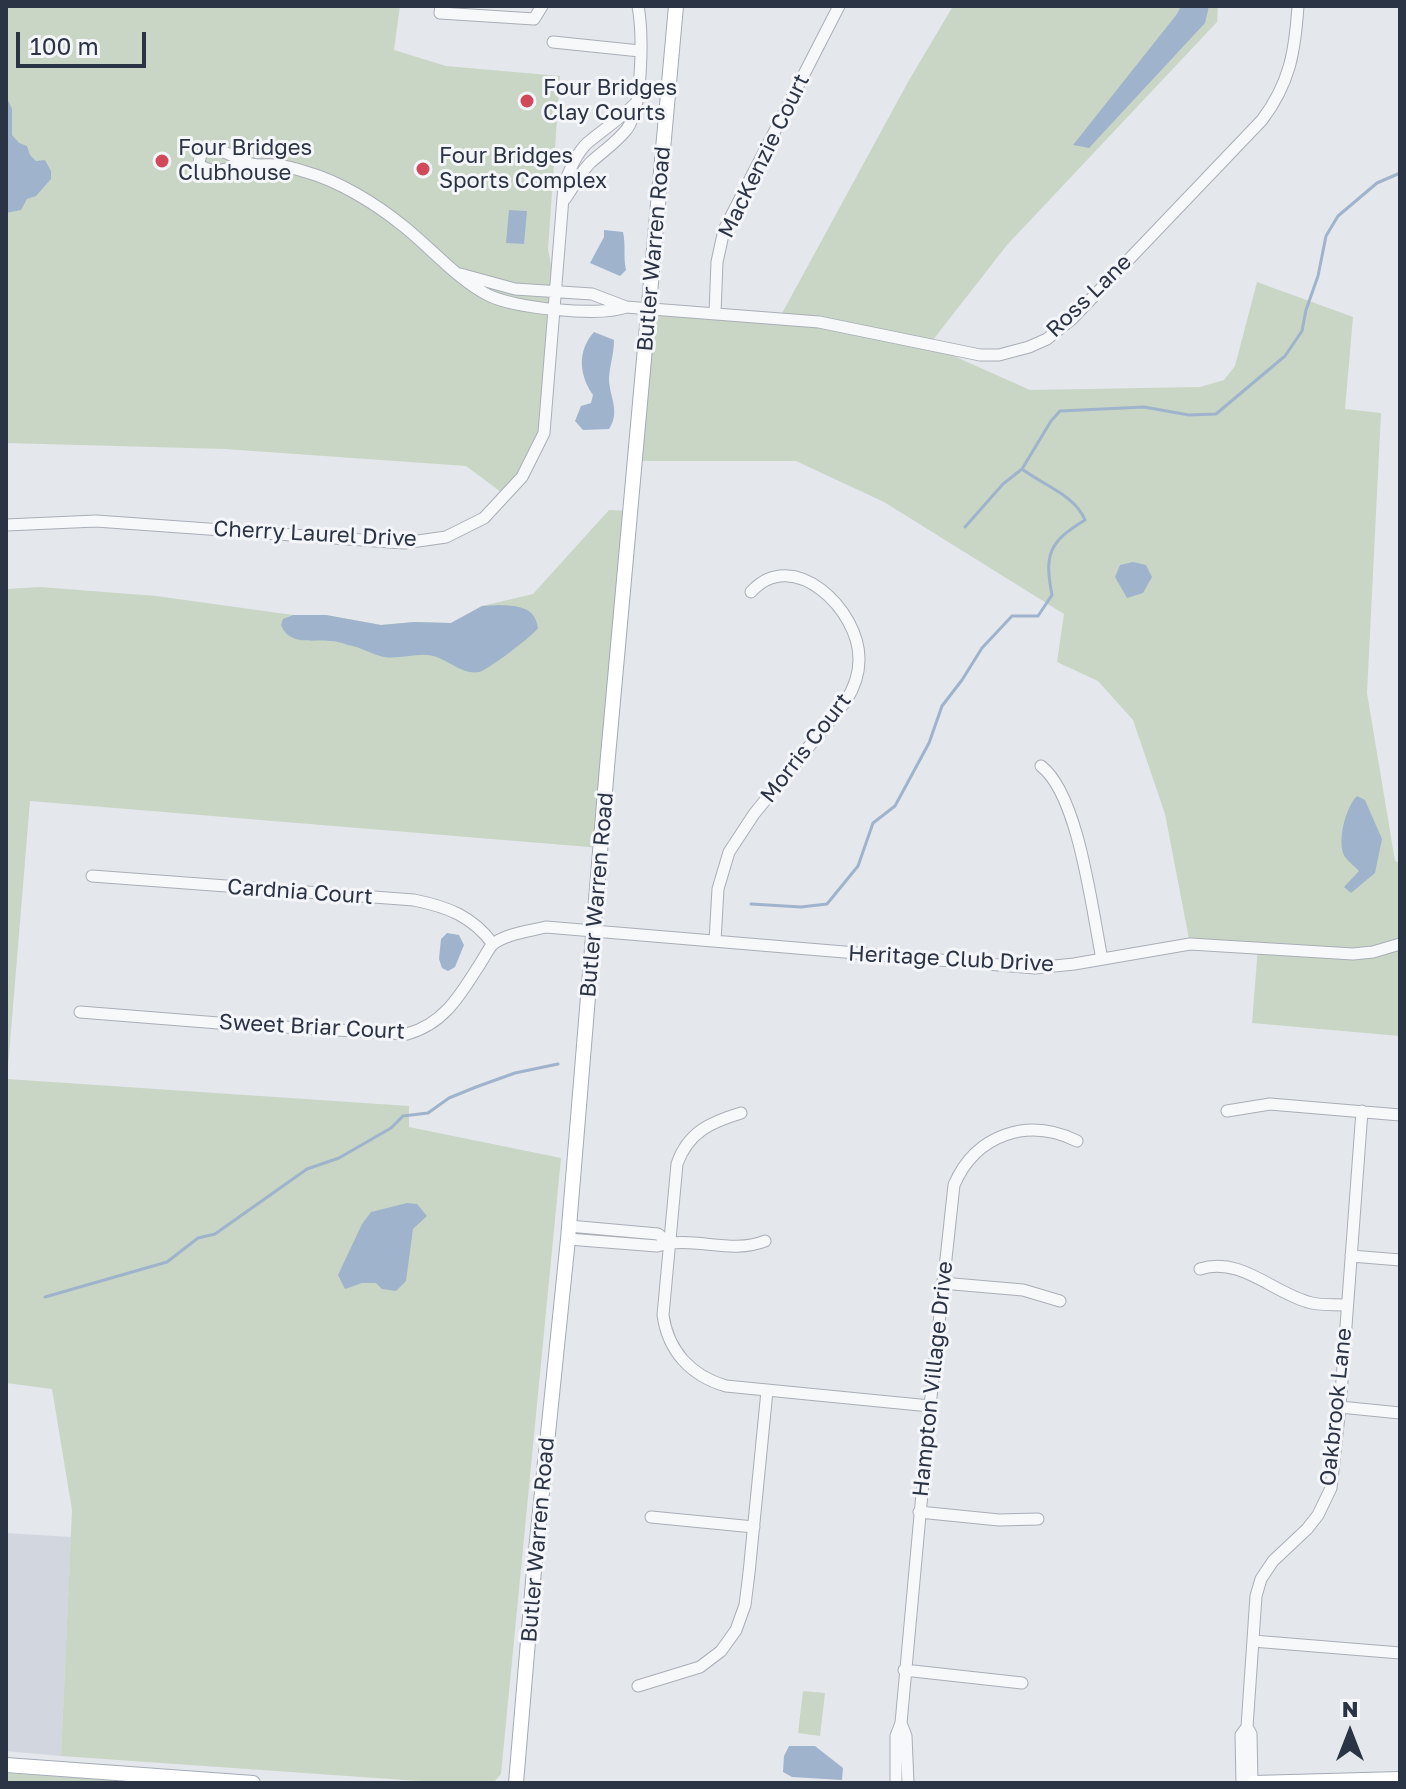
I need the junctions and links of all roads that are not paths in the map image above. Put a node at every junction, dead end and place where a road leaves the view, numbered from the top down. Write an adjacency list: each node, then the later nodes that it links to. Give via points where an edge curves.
1 (441, 6): 2 (street, via 440,13 534,19)
2 (542, 6)
3 (638, 6): 8 (street)
4 (676, 6): 16 (main road, Butler Warren Road)
5 (839, 6): 17 (street, MacKenzie Court, via 724,230)
6 (1298, 6): 17 (street, Ross Lane, via 1293,57 1274,104 1076,315 1047,339 1011,353 980,355 819,322)
7 (553, 42): 8 (street)
8 (640, 51): 9 (street)
9 (637, 102): 11 (street, via 627,129 588,165); 11 (street, Cherry Laurel Drive, via 589,140 570,169)
10 (252, 164): 12 (street, via 309,172 348,191 401,224)
11 (565, 200): 13 (street, Cherry Laurel Drive)
12 (460, 274): 13 (street); 15 (street, via 487,295)
13 (557, 294): 14 (street, via 592,294); 15 (street, Cherry Laurel Drive)
14 (626, 307): 15 (street, via 613,312); 16 (street, Ross Lane)
15 (556, 308): 18 (street, Cherry Laurel Drive, via 544,433 529,465 484,518 446,537 404,543 96,521)
16 (648, 308): 17 (street, Ross Lane); 22 (main road, Butler Warren Road)
17 (715, 313)
18 (6, 525)
19 (751, 592): 23 (street, Morris Court, via 760,582 778,577 822,590 849,619 859,664 846,701 729,852 718,889)
20 (1041, 766): 26 (street, via 1058,783 1072,820)
21 (92, 876): 24 (street, Cardnia Court, via 414,900 464,915)
22 (595, 930): 23 (street, Heritage Club Drive); 24 (street, via 546,927); 33 (main road, Butler Warren Road)
23 (715, 941): 26 (street, Heritage Club Drive, via 1009,967)
24 (493, 944): 27 (street, Sweet Briar Court, via 442,1017 407,1034)
25 (1400, 944): 26 (street, Heritage Club Drive, via 1353,954 1190,944)
26 (1102, 959)
27 (80, 1012)
28 (1227, 1111): 29 (street, via 1270,1104)
29 (1362, 1111): 31 (street); 36 (street, Oakbrook Lane)
30 (741, 1113): 35 (street, via 704,1127 685,1146 675,1177)
31 (1400, 1115)
32 (1077, 1141): 39 (street, Hampton Village Drive, via 1046,1131 1013,1131 976,1151 954,1185)
33 (569, 1233): 35 (street, via 657,1246); 60 (main road, Butler Warren Road)
34 (765, 1241): 35 (street, via 734,1247)
35 (669, 1243): 42 (street, via 663,1315 677,1353 707,1379)
36 (1351, 1256): 37 (street); 41 (street, Oakbrook Lane)
37 (1400, 1260)
38 (1200, 1269): 41 (street, via 1223,1266 1311,1304)
39 (942, 1283): 40 (street, via 1023,1290); 43 (street, Hampton Village Drive)
40 (1060, 1301)
41 (1346, 1305): 44 (street, Oakbrook Lane)
42 (767, 1391): 43 (street); 49 (street)
43 (930, 1406): 46 (street, Hampton Village Drive)
44 (1340, 1407): 45 (street); 50 (street, Oakbrook Lane, via 1331,1488 1318,1515 1261,1579)
45 (1400, 1413)
46 (919, 1512): 48 (street); 52 (street, Hampton Village Drive)
47 (651, 1517): 49 (street)
48 (1038, 1519)
49 (754, 1527): 54 (street, via 745,1605 729,1641 700,1667)
50 (1253, 1641): 51 (street); 56 (street, Oakbrook Lane)
51 (1400, 1653)
52 (904, 1670): 53 (street); 55 (street, Hampton Village Drive)
53 (1022, 1683)
54 (638, 1686)
55 (901, 1723): 61 (street, Hampton Village Drive); 62 (street, Hampton Village Drive)
56 (1247, 1727): 63 (street, Oakbrook Lane, via 1241,1735); 64 (street, Oakbrook Lane)
57 (6, 1765): 59 (main road)
58 (1400, 1779): 64 (main road)
59 (253, 1783)
60 (516, 1783)
61 (896, 1783)
62 (908, 1783)
63 (1242, 1783)
64 (1253, 1783)

